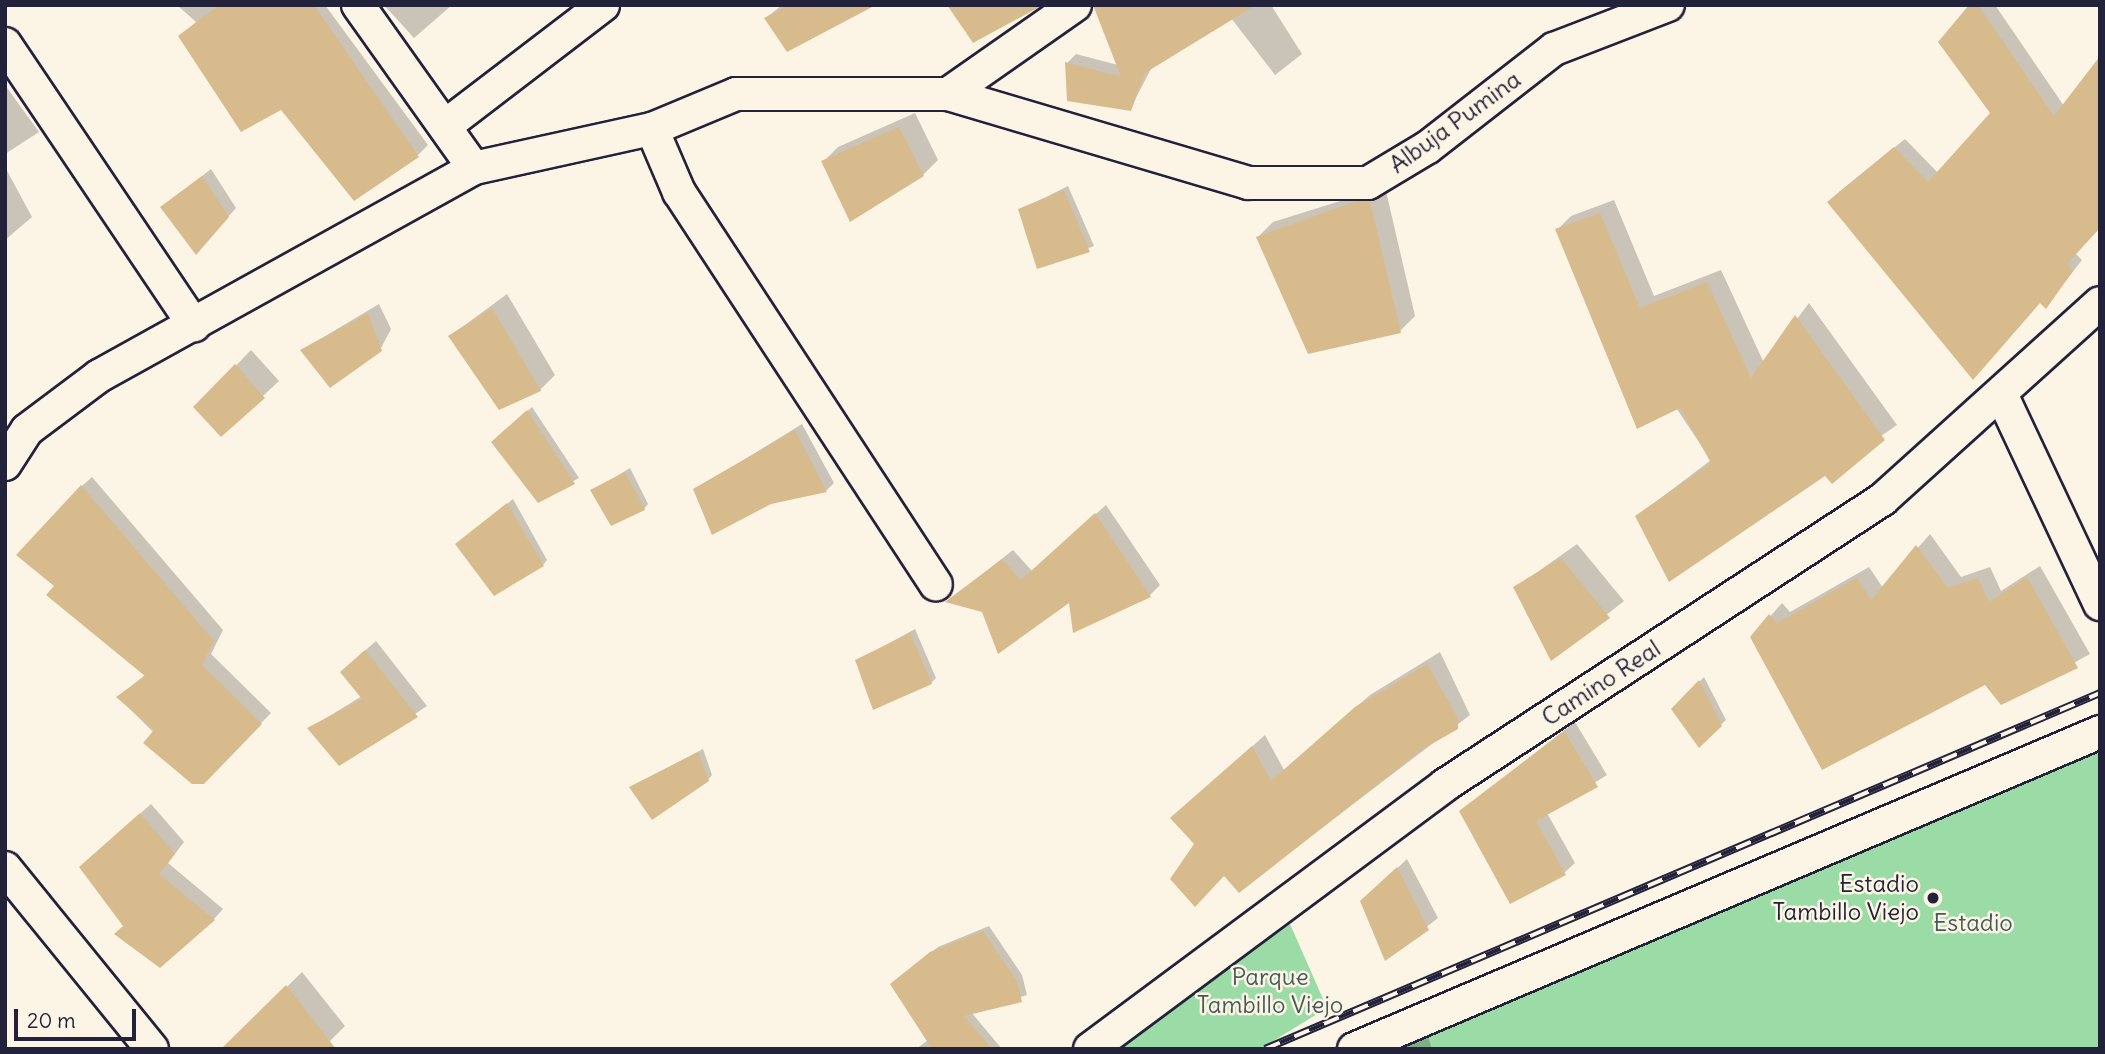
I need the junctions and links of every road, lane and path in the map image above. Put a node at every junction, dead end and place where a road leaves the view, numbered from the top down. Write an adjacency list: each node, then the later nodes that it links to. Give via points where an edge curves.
1 (358, 5): 7 (street)
2 (603, 5): 7 (street)
3 (1075, 5): 6 (street)
4 (1668, 5): 6 (street, Albuja Pumina, via 1555,49 1428,147 1368,183 1248,183)
5 (5, 44): 11 (street)
6 (948, 94): 8 (street, Albuja Pumina, via 736,94)
7 (444, 126): 9 (street)
8 (652, 129): 9 (street, Albuja Pumina); 14 (street, via 679,192)
9 (474, 168): 11 (street, Albuja Pumina)
10 (2100, 303): 12 (street, Camino Real)
11 (194, 324): 13 (street, Albuja Pumina, via 99,376 27,430)
12 (2002, 396): 15 (street); 19 (street, Camino Real, via 1883,499 1445,785)
13 (5, 464)
14 (936, 584)
15 (2100, 604)
16 (2100, 732): 20 (street)
17 (5, 868): 18 (street)
18 (152, 1049)
19 (1090, 1049)
20 (1354, 1049)

